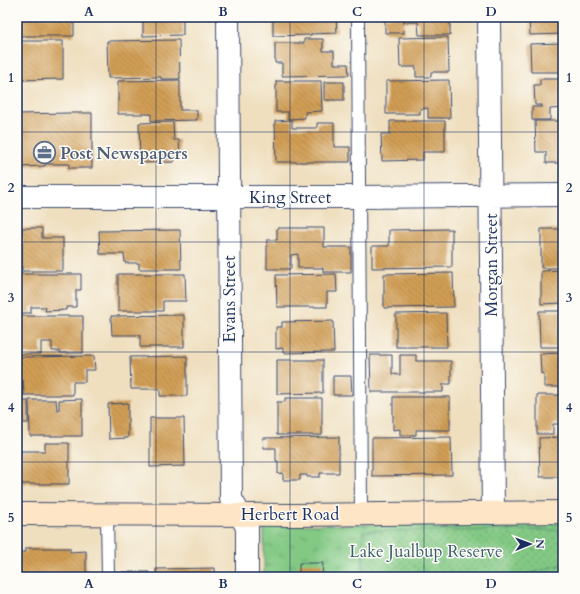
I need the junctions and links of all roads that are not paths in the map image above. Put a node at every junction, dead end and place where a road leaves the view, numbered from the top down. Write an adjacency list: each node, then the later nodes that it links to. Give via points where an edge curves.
1 (228, 17): 5 (street, Evans Street)
2 (358, 17): 8 (lane)
3 (489, 17): 6 (street, Morgan Street)
4 (563, 195): 6 (street, King Street)
5 (229, 196): 7 (street, King Street); 8 (street, King Street); 13 (street, Evans Street, via 231,499)
6 (490, 196): 8 (street, King Street); 10 (street, Morgan Street)
7 (17, 197)
8 (359, 197): 14 (lane)
9 (563, 512): 10 (street, Herbert Road)
10 (493, 513): 14 (street, Herbert Road)
11 (17, 514): 12 (street, Herbert Road)
12 (107, 514): 13 (street, Herbert Road); 15 (lane)
13 (239, 514): 14 (street, Herbert Road); 16 (street, Evans Street, via 247,527)
14 (361, 514)
15 (108, 577)
16 (247, 577)

